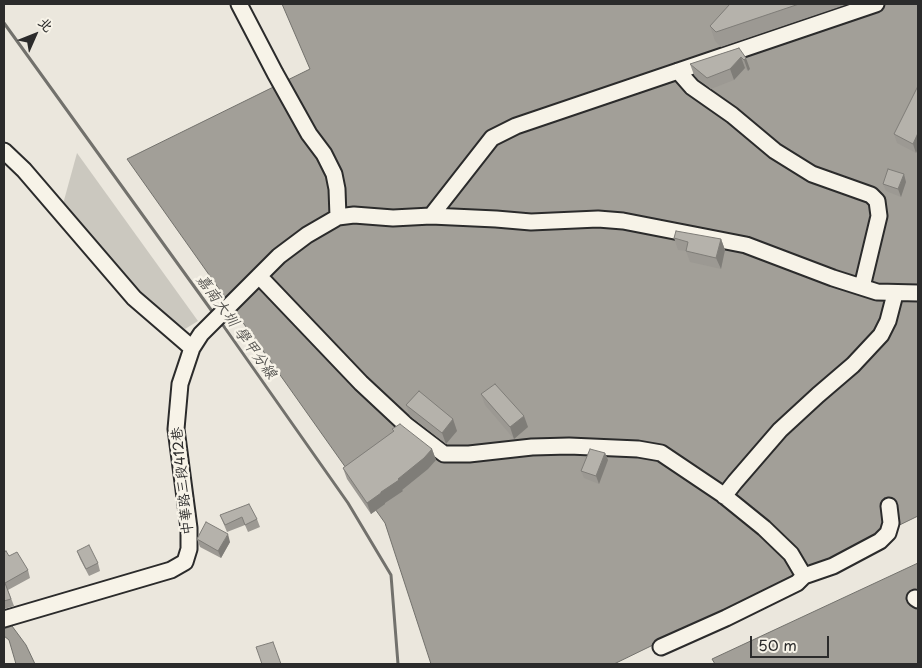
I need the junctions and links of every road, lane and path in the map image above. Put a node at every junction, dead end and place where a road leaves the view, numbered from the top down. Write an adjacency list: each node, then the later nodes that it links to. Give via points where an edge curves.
1 (239, 4): 6 (lane, via 334,174)
2 (876, 4): 3 (lane)
3 (678, 71): 5 (lane, via 516,126 492,138); 8 (lane, via 692,87 775,151 812,174 871,195 876,201 879,216)
4 (4, 151): 11 (lane, via 134,298)
5 (431, 216): 6 (lane); 8 (lane, via 531,222 623,221 746,245)
6 (338, 217): 7 (lane, 中華路三段412巷, via 307,235)
7 (259, 276): 11 (lane, 中華路三段412巷, via 201,334); 12 (lane, via 361,383 406,425 444,454 569,446 638,449 661,453)
8 (862, 287): 10 (lane)
9 (918, 293): 10 (lane)
10 (895, 294): 12 (lane, via 881,335 853,365 780,430)
11 (192, 348): 15 (lane, 中華路三段412巷, via 180,384 176,429 189,528 185,562 171,570)
12 (724, 496): 14 (lane, via 791,554)
13 (888, 506): 14 (lane, via 891,523 888,533 880,541 833,566)
14 (804, 576): 16 (lane, via 788,588)
15 (4, 619)
16 (660, 647)

